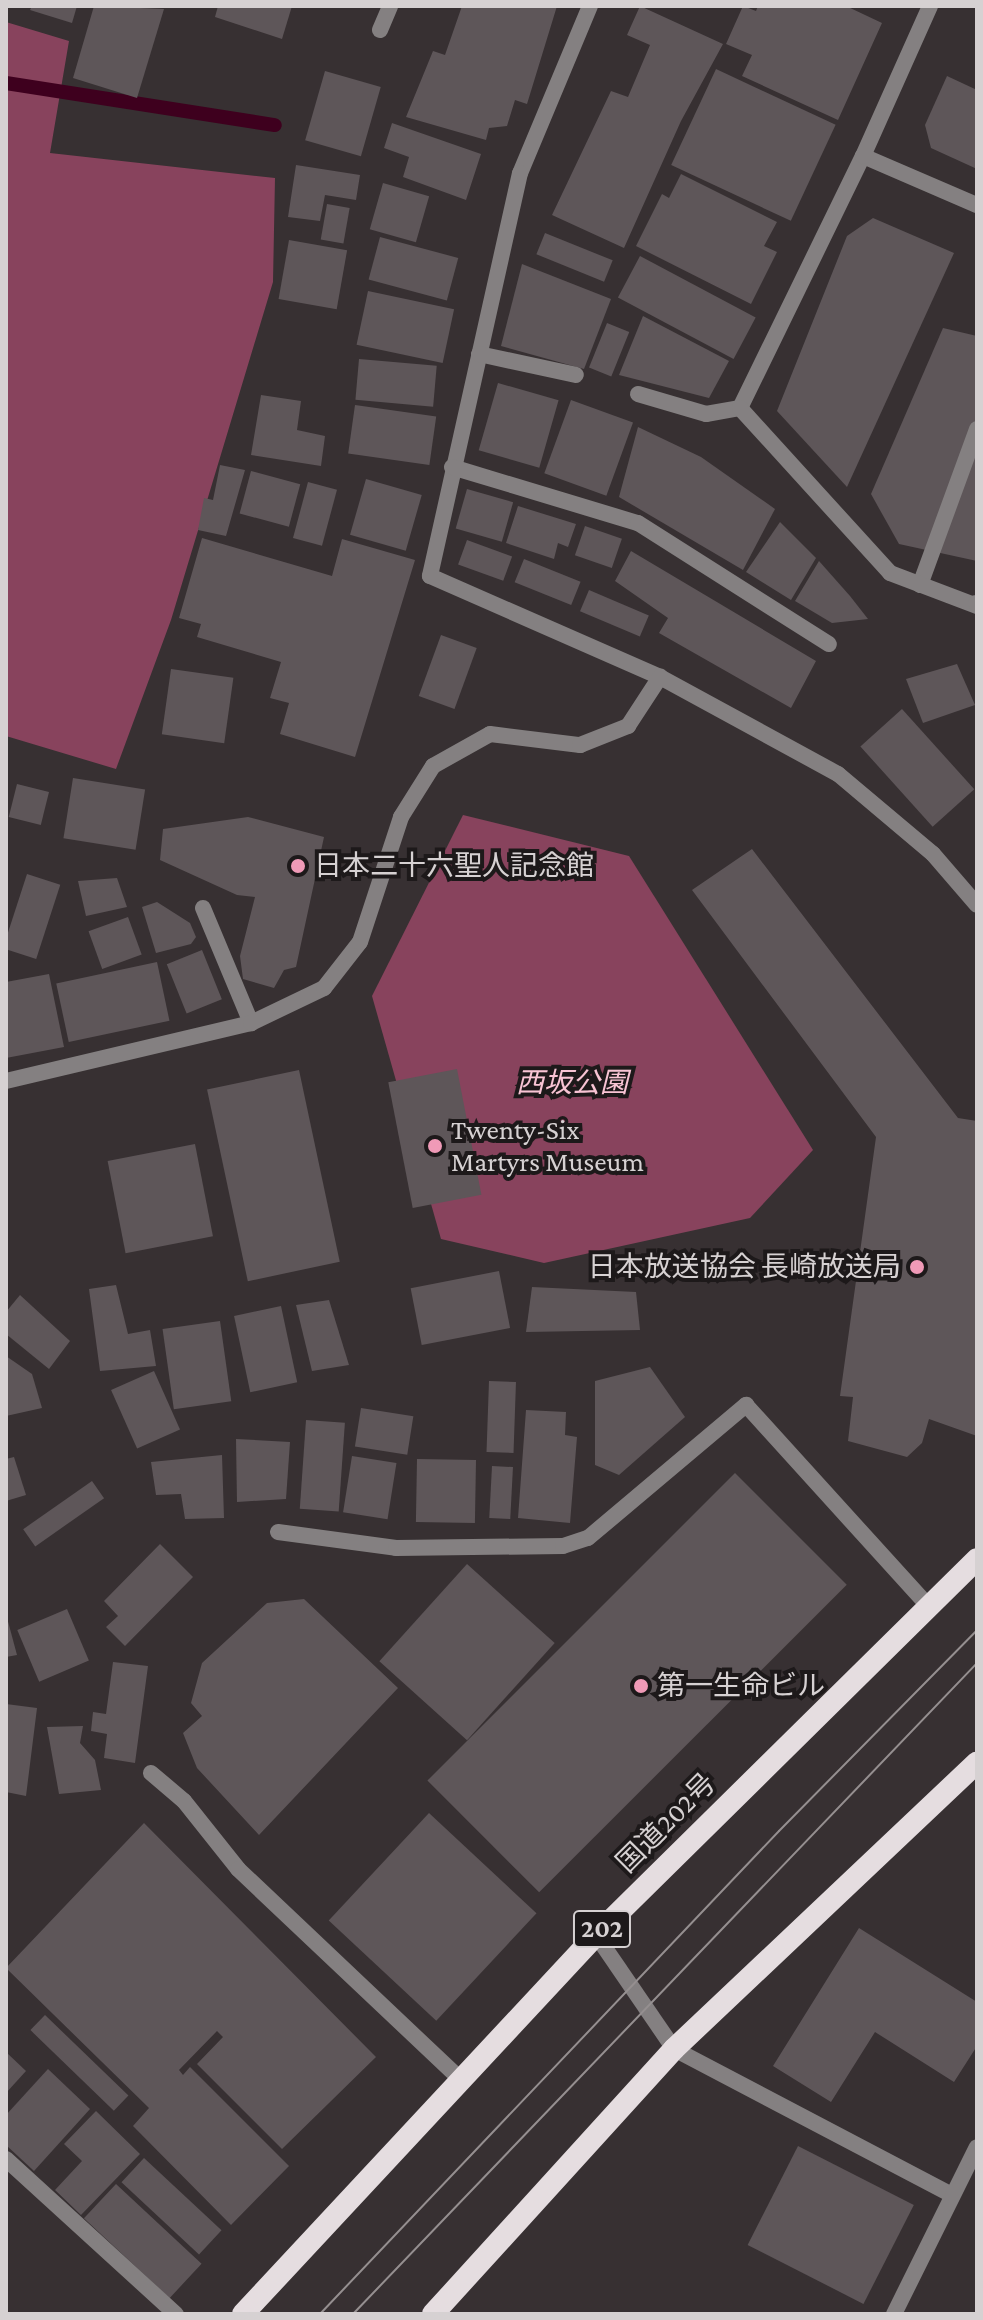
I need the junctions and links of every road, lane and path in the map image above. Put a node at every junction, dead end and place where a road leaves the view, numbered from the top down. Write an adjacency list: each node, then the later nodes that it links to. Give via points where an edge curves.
1 (390, 6): 4 (street)
2 (590, 6): 7 (street, via 520,173)
3 (930, 6): 5 (street)
4 (380, 30)
5 (863, 156): 6 (street); 10 (street)
6 (977, 205)
7 (479, 354): 8 (street); 12 (street)
8 (576, 375)
9 (638, 394): 10 (street, via 706,414)
10 (740, 408): 13 (street, via 890,573)
11 (977, 429): 13 (street)
12 (452, 467): 15 (street, via 638,523); 16 (street, via 430,576)
13 (920, 585): 14 (street)
14 (977, 604)
15 (829, 644)
16 (660, 677): 17 (street, via 838,774 933,854); 19 (street, via 628,726 580,745 490,734 433,766 401,817 360,942 324,988)
17 (977, 905)
18 (203, 908): 19 (street)
19 (251, 1023): 20 (street)
20 (6, 1081)
21 (278, 1532): 23 (street, via 396,1548 563,1546 588,1538 746,1405)
22 (977, 1559): 23 (highway, 国道202号 / 202)
23 (929, 1607): 26 (highway, 国道202号 / 202)
24 (977, 1762): 27 (highway)
25 (151, 1773): 28 (street, via 184,1801 238,1869)
26 (596, 1935): 27 (street); 28 (highway, 国道202号 / 202)
27 (674, 2049): 31 (street); 34 (highway)
28 (461, 2080): 33 (highway, 国道202号 / 202)
29 (977, 2147): 31 (street)
30 (6, 2159): 32 (street)
31 (952, 2195): 35 (street)
32 (176, 2314)
33 (243, 2314)
34 (433, 2314)
35 (894, 2314)

